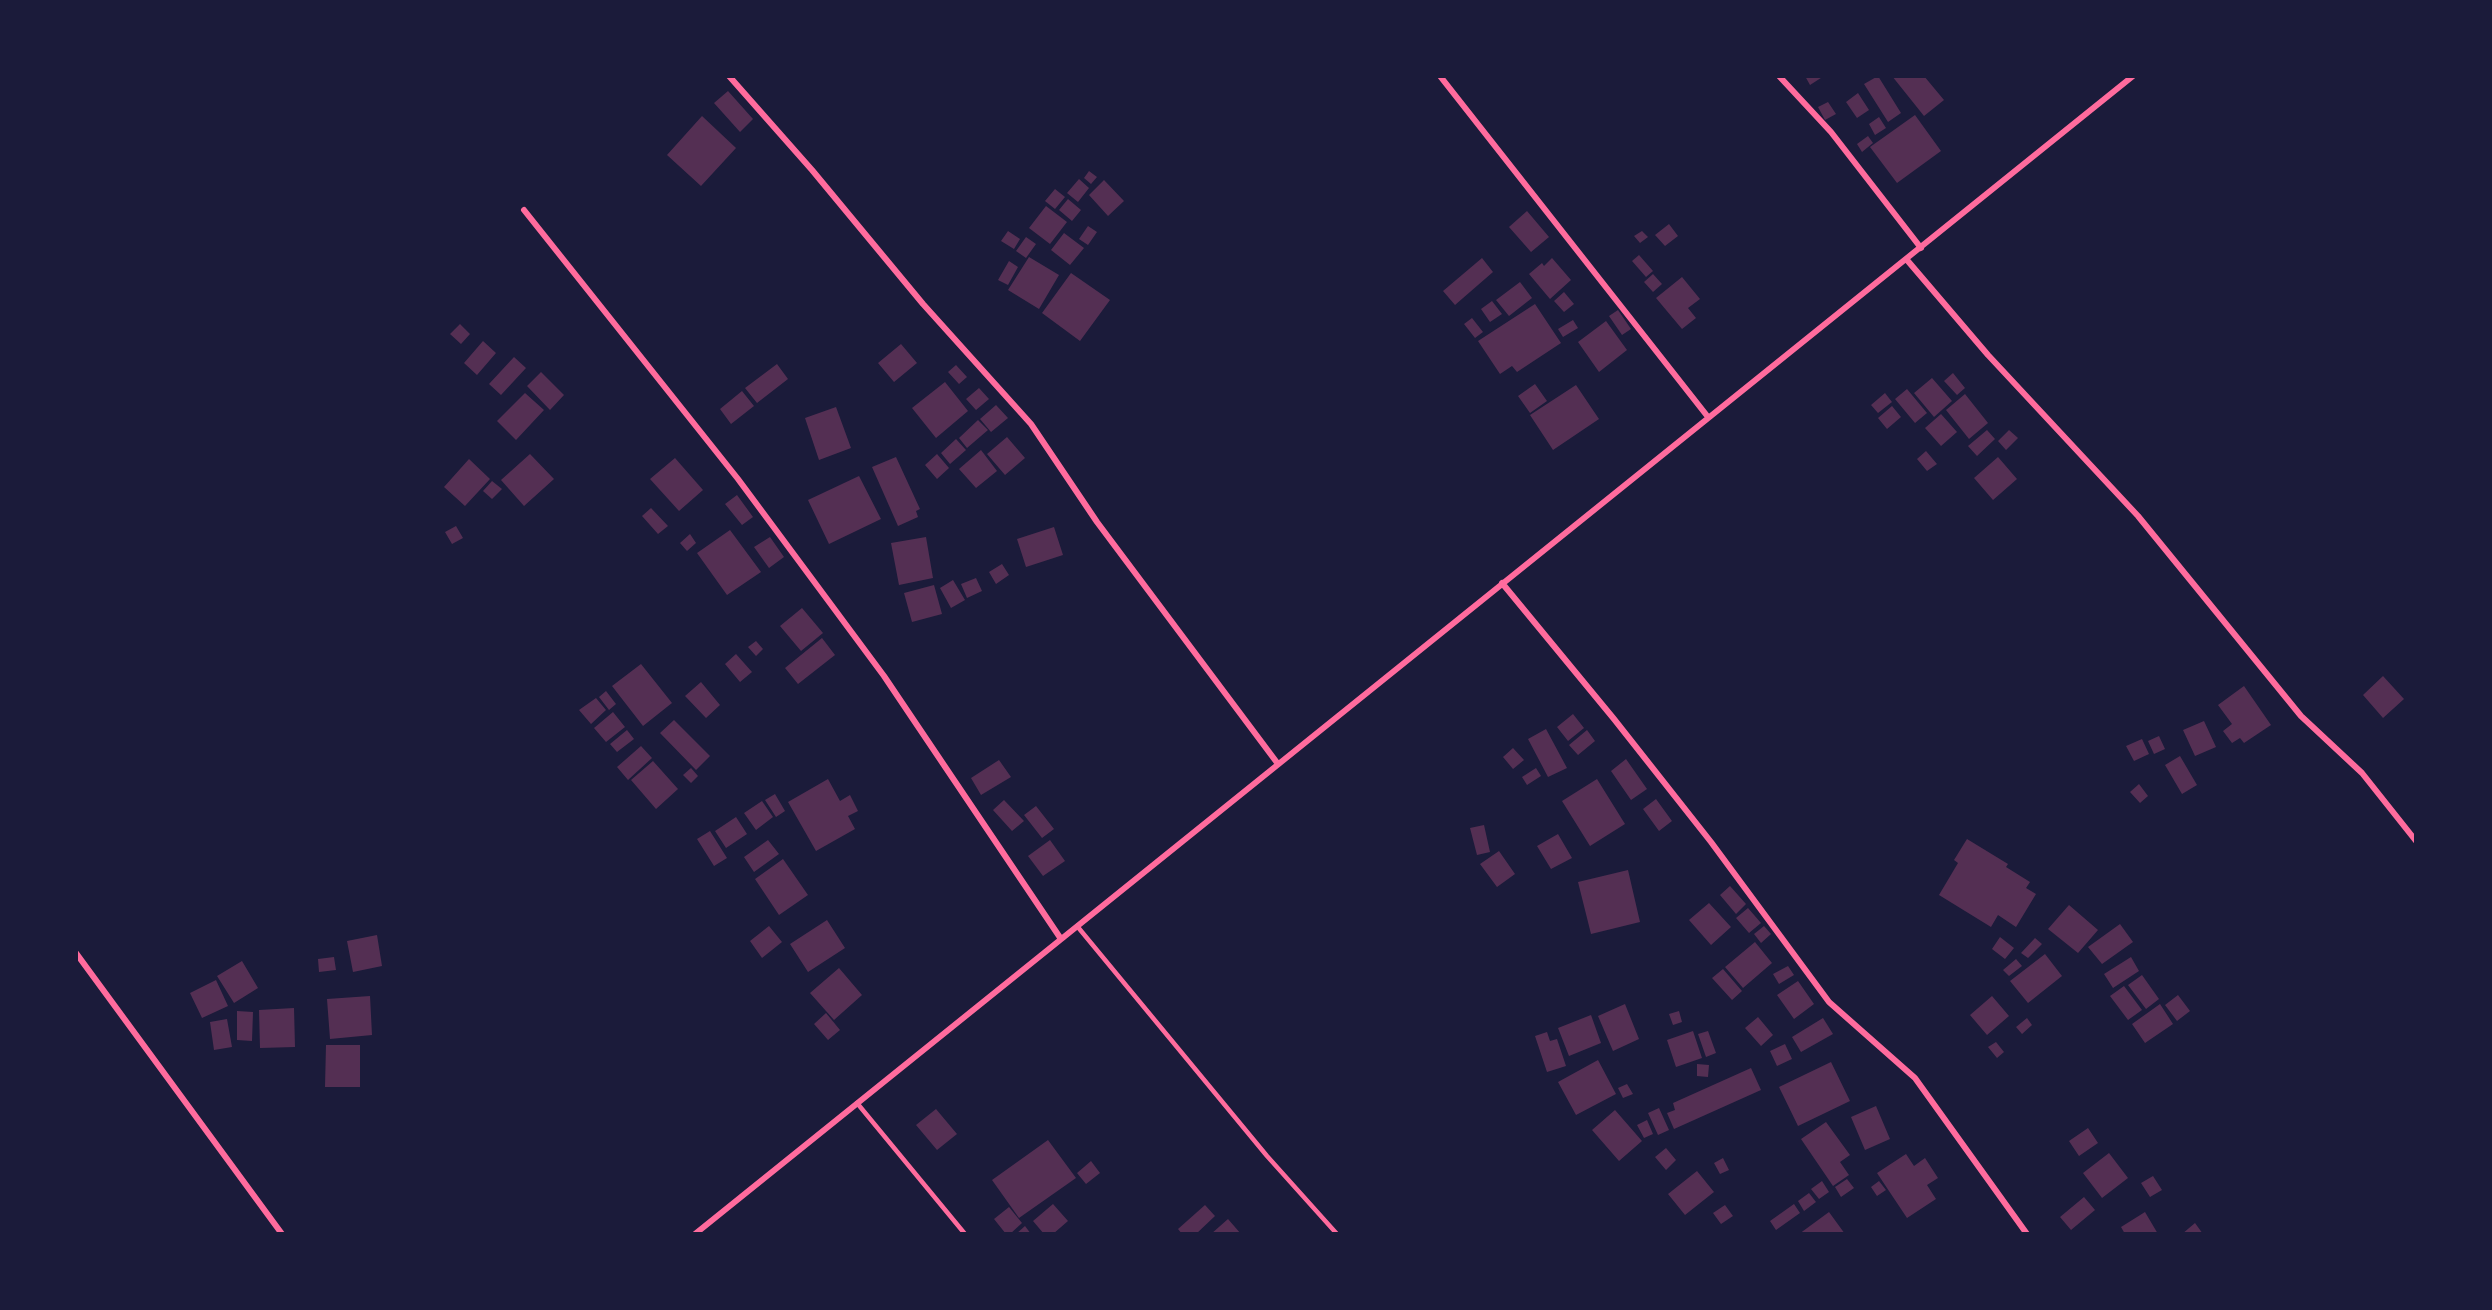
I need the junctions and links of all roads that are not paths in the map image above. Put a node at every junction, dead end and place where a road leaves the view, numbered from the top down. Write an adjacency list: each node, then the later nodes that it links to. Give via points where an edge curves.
1 (729, 76): 10 (street, via 1031,424 1097,522)
2 (1440, 76): 8 (street)
3 (1779, 76): 6 (street, via 1831,132)
4 (2133, 76): 6 (street)
5 (524, 210): 13 (street, via 738,479 856,638)
6 (1921, 248): 7 (street)
7 (1907, 260): 8 (street); 11 (street, via 1988,355 2138,516 2301,716 2362,773)
8 (1708, 417): 9 (street)
9 (1502, 583): 10 (street); 20 (street, via 1711,842 1829,1002 1915,1078)
10 (1278, 764): 12 (street)
11 (2415, 841)
12 (1077, 926): 13 (street); 19 (lane, via 1267,1156)
13 (1061, 939): 15 (street)
14 (76, 953): 16 (street)
15 (857, 1103): 17 (street); 18 (lane)
16 (282, 1233)
17 (695, 1233)
18 (965, 1233)
19 (1337, 1233)
20 (2027, 1233)

